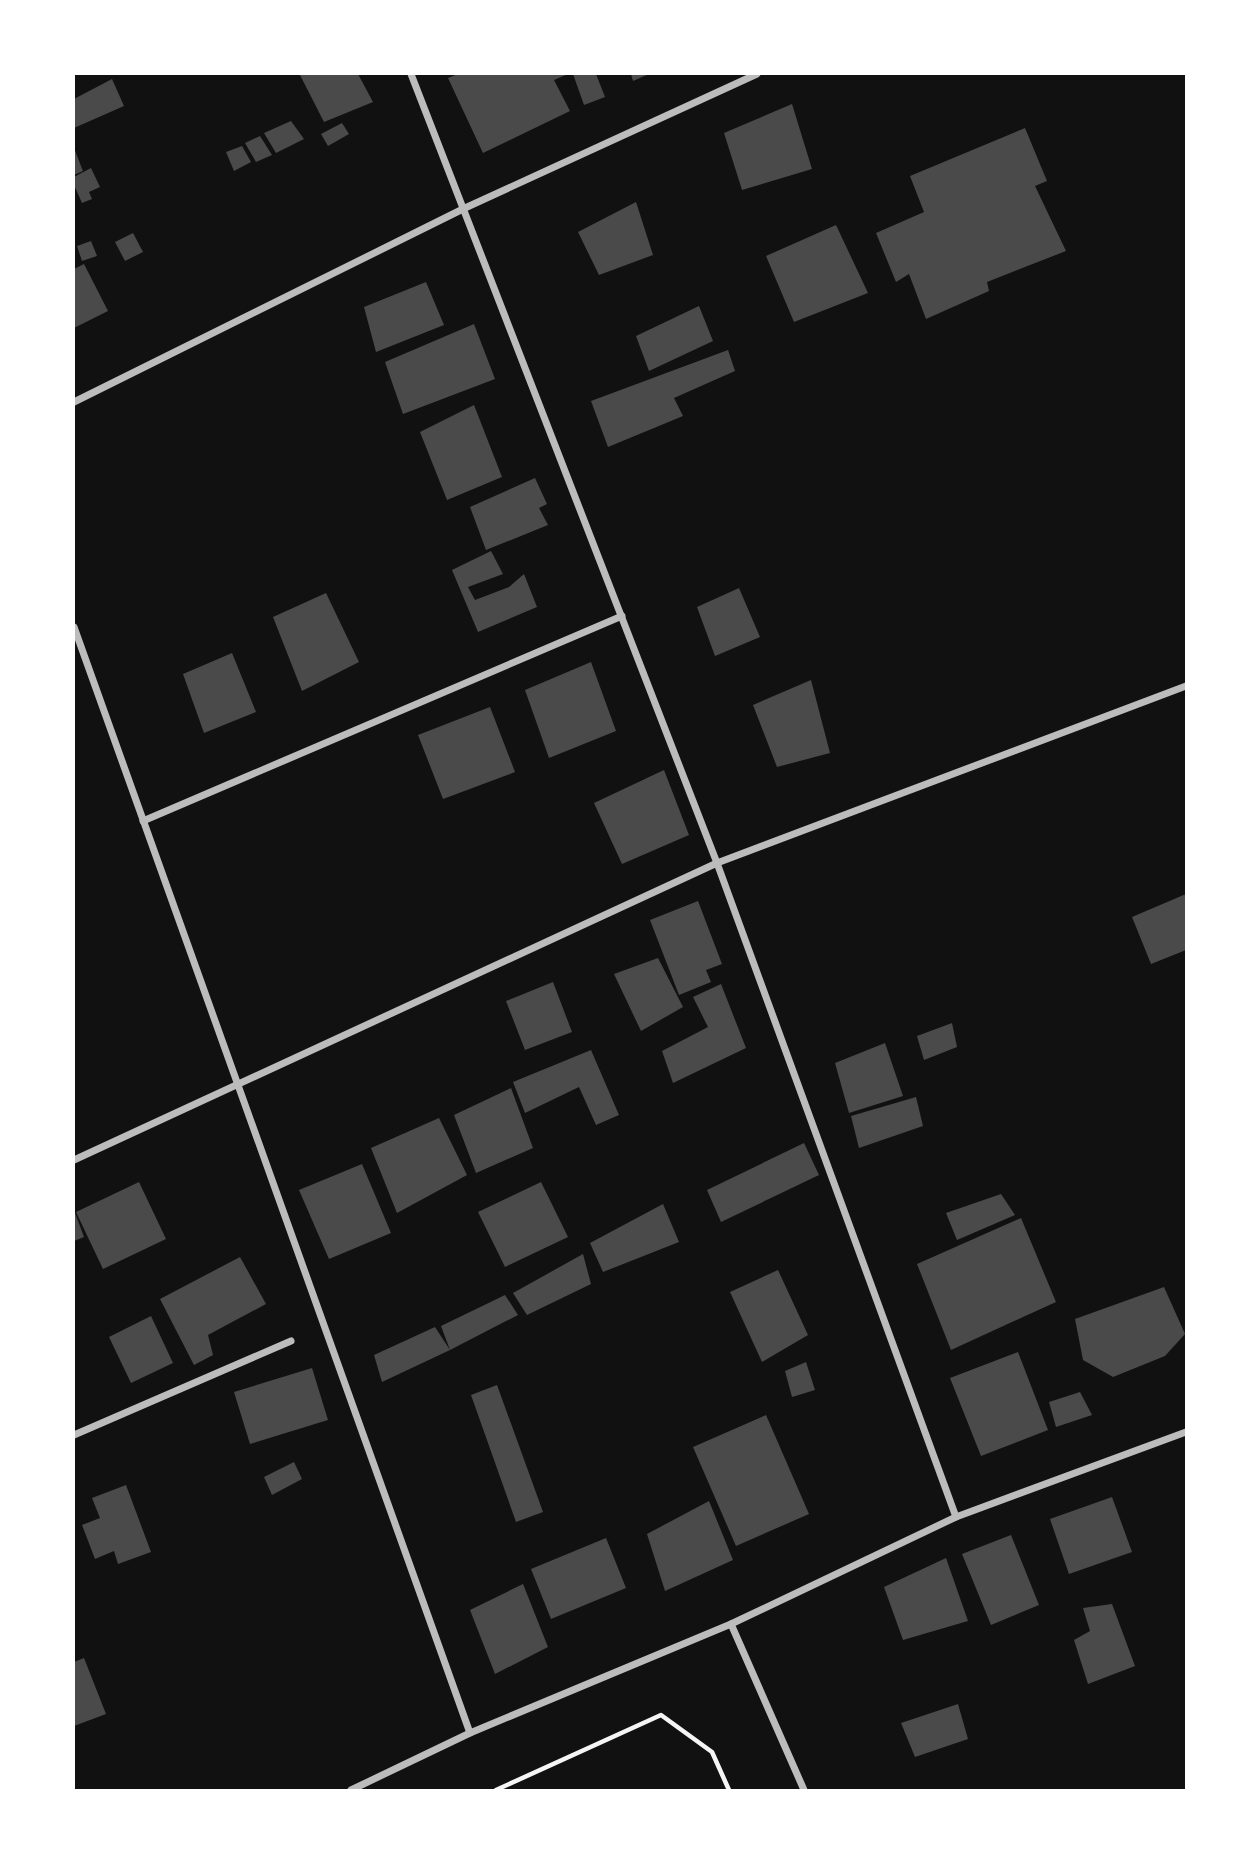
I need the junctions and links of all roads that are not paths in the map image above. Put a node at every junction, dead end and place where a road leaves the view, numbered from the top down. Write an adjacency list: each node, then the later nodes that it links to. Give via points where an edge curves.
1 (411, 74): 3 (street)
2 (757, 74): 3 (street)
3 (465, 208): 4 (street); 5 (street)
4 (74, 402)
5 (622, 616): 8 (street); 9 (street)
6 (74, 626): 8 (street)
7 (1186, 685): 9 (street)
8 (143, 821): 10 (street)
9 (717, 863): 10 (street); 15 (street)
10 (237, 1083): 11 (street); 17 (street)
11 (74, 1160)
12 (291, 1340): 14 (street)
13 (1186, 1432): 15 (street)
14 (74, 1435)
15 (956, 1517): 16 (street)
16 (732, 1624): 17 (street); 19 (street)
17 (470, 1733): 18 (street)
18 (351, 1790)
19 (804, 1790)

